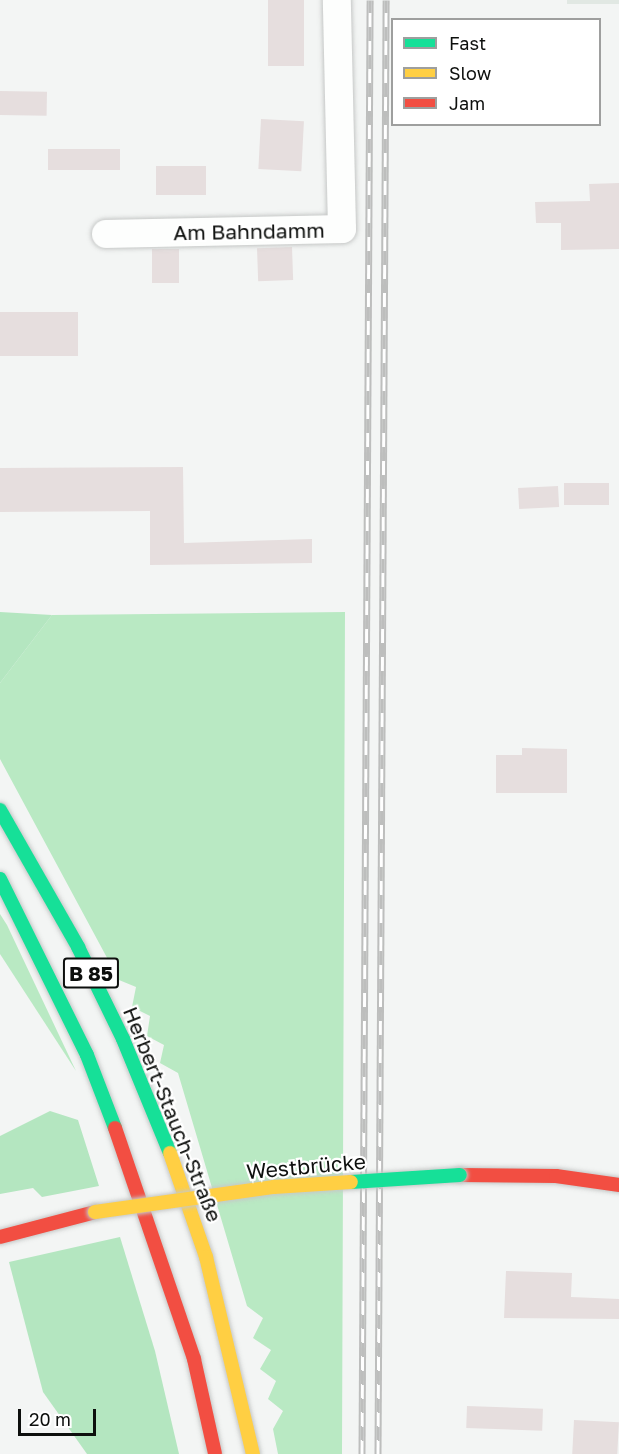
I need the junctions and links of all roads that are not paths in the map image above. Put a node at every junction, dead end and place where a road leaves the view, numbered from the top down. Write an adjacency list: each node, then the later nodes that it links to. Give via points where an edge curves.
1 (337, 0): 2 (street, Am Bahndamm, via 342,229)
2 (106, 234)
3 (0, 810): 8 (main road, Herbert-Stauch-Straße / B 85, via 83,957 167,1144 206,1257)
4 (0, 879): 7 (main road, B 85, via 87,1055 129,1163 194,1359)
5 (619, 1185): 6 (main road, Westbrücke, bridge, via 556,1176 460,1175 274,1187 95,1212)
6 (0, 1236)
7 (215, 1454)
8 (253, 1454)

